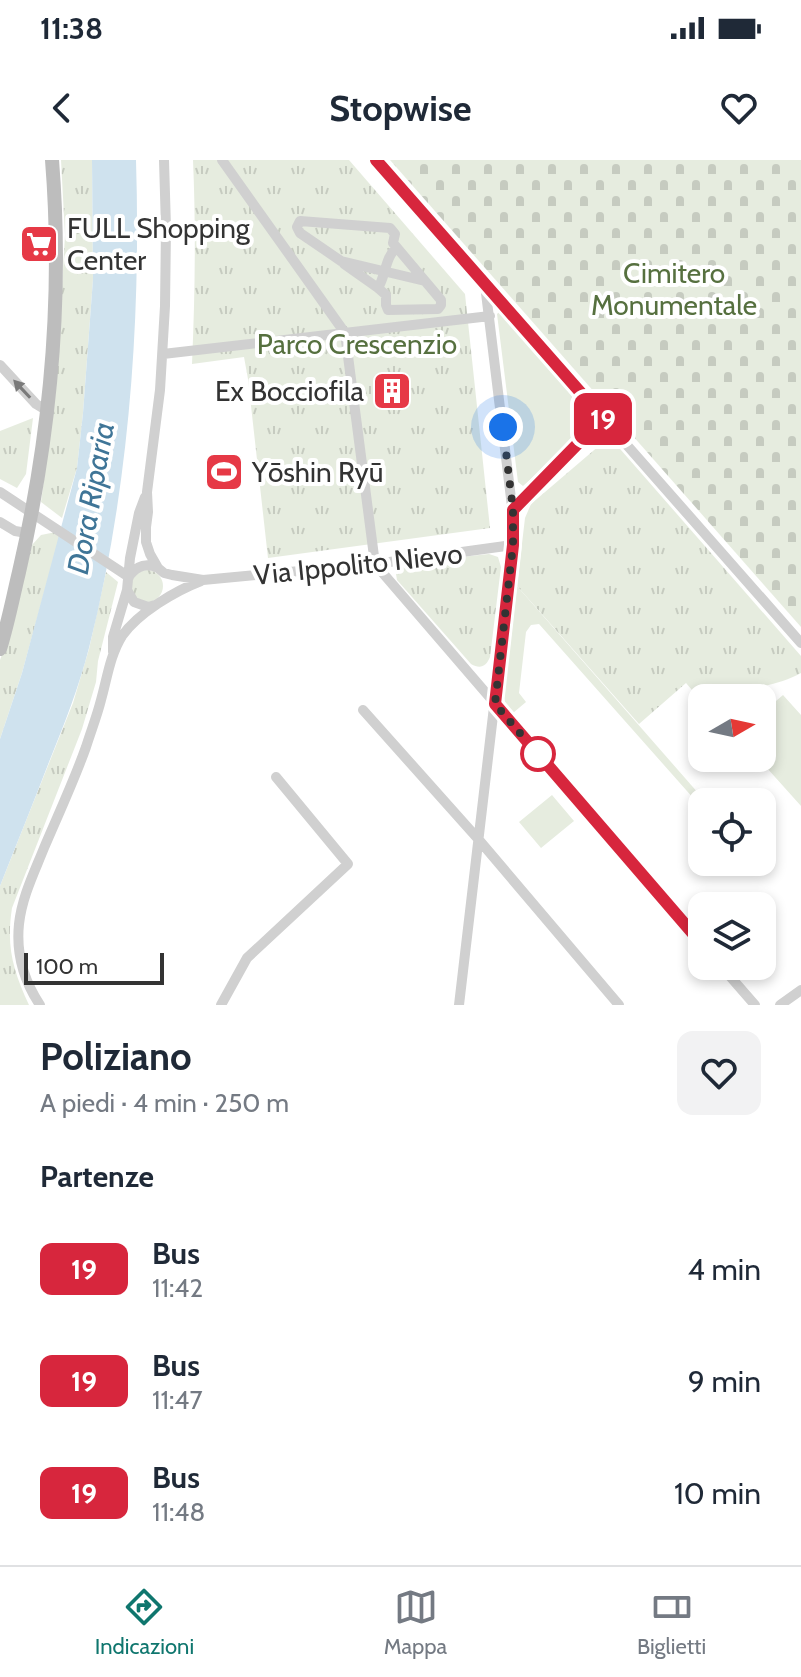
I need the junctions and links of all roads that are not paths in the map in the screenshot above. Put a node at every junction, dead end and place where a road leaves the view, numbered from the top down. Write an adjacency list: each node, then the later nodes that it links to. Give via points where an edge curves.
1 (52, 160): 15 (street, via 55,274)
2 (164, 160): 13 (street)
3 (222, 160): 12 (street)
4 (376, 160): 9 (street)
5 (396, 248): 6 (street, via 394,231 388,227 297,223 300,233); 7 (street); 8 (street)
6 (341, 261): 7 (street); 10 (street)
7 (385, 272): 8 (street); 10 (street)
8 (425, 281): 10 (street, via 441,300 438,309 388,310 386,295)
9 (485, 285): 11 (street); 16 (street)
10 (378, 288)
11 (490, 316): 12 (street); 19 (street)
12 (345, 333): 13 (street); 24 (street)
13 (163, 354): 18 (street)
14 (0, 365): 15 (street, one-way to 14)
15 (46, 410): 20 (street)
16 (603, 418): 19 (street); 30 (street)
17 (0, 492): 20 (street)
18 (147, 492): 25 (street, via 146,542); 26 (street)
19 (513, 510): 23 (street)
20 (31, 513): 22 (street); 26 (street)
21 (0, 522): 22 (street)
22 (27, 533): 31 (street)
23 (513, 545): 24 (street, Via Ippolito Nievo); 33 (street)
24 (375, 564): 27 (street, Via Ippolito Nievo); 33 (street)
25 (161, 570): 26 (street, via 139,566); 27 (street); 29 (street, via 169,586)
26 (129, 576): 28 (street)
27 (203, 580): 29 (street)
28 (127, 590): 29 (street, via 141,606); 32 (street)
29 (160, 602): 32 (street, via 131,625)
30 (801, 643)
31 (0, 649)
32 (113, 654): 40 (street, via 86,748 22,905 21,963)
33 (495, 704): 36 (street); 37 (street)
34 (363, 710): 36 (street)
35 (276, 777): 41 (street, via 348,864 247,958)
36 (479, 840): 42 (street); 43 (street)
37 (688, 928)
38 (733, 980): 44 (street)
39 (801, 990): 45 (street)
40 (40, 1005)
41 (221, 1005)
42 (459, 1005)
43 (619, 1005)
44 (755, 1005)
45 (780, 1005)

